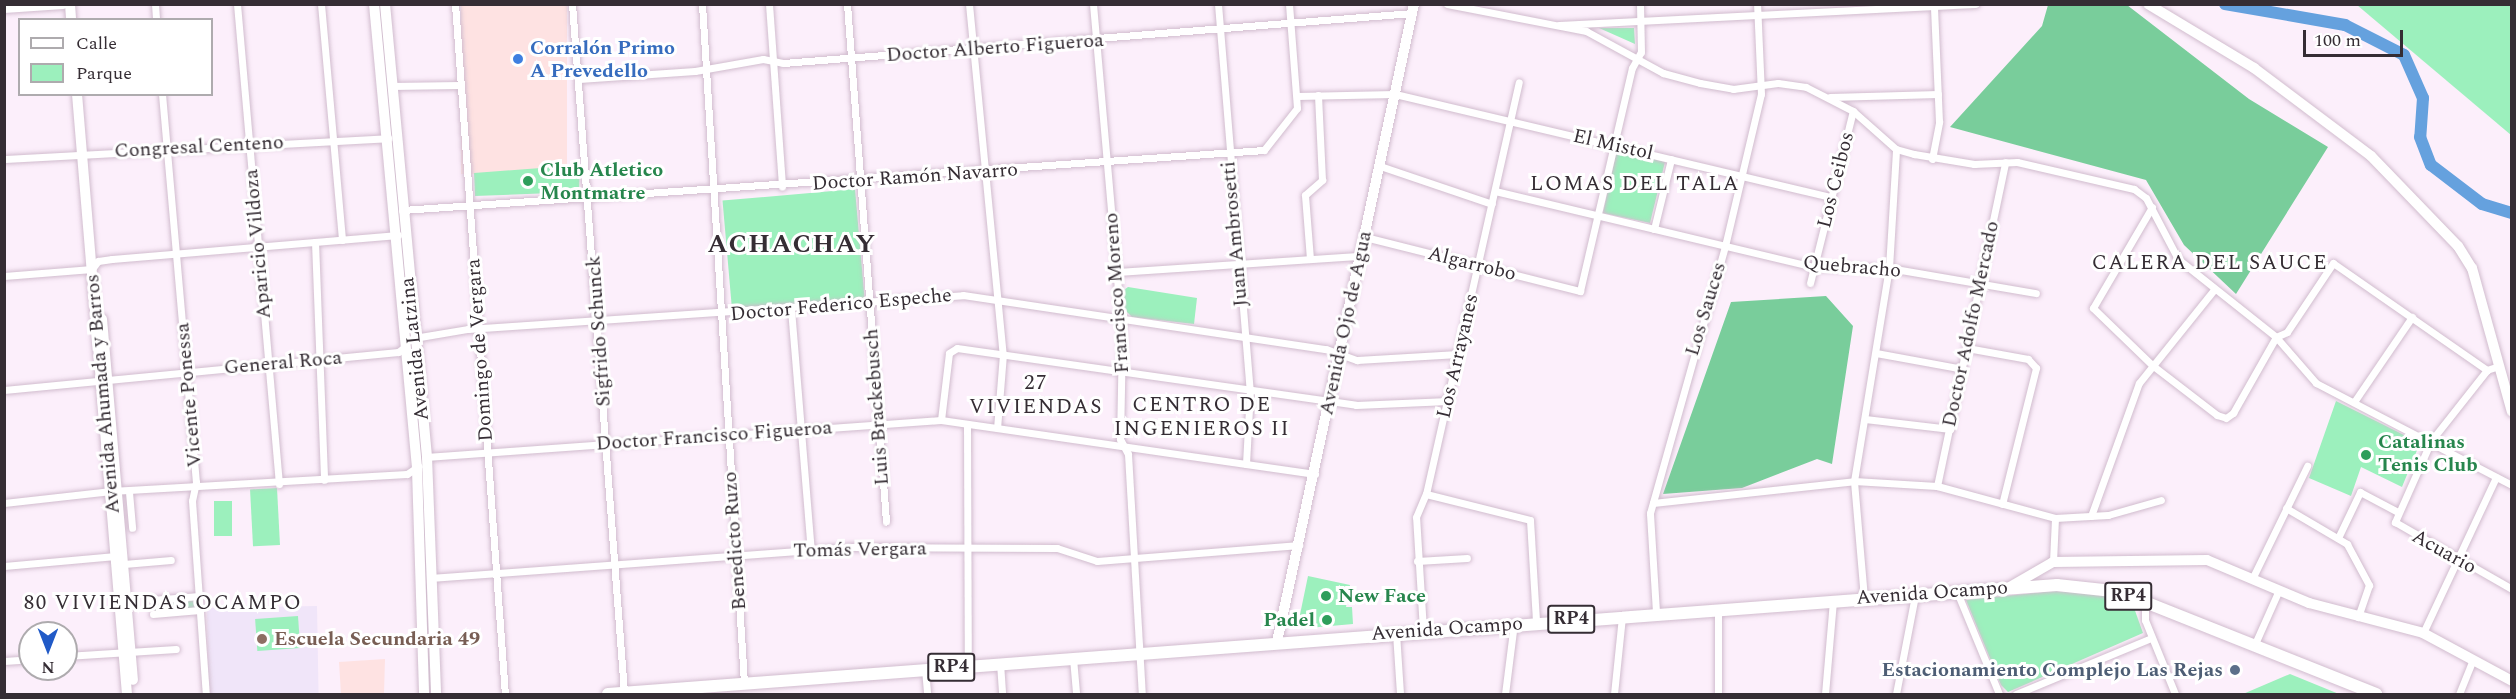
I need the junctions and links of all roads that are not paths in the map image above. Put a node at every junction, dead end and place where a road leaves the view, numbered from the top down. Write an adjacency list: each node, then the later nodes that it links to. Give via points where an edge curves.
1 (63, 4): 21 (street)
2 (237, 4): 51 (street, Aparicio Vildoza)
3 (321, 4): 50 (street)
4 (374, 4): 49 (street, Avenida Latzina)
5 (385, 4): 38 (street, Avenida Latzina)
6 (455, 4): 36 (street, Domingo de Vergara)
7 (572, 4): 34 (street, Sigfrido Schunck)
8 (702, 4): 33 (street, Benedicto Ruzo)
9 (769, 4): 32 (street)
10 (847, 4): 30 (street, Luis Brackebusch)
11 (969, 4): 29 (street)
12 (1093, 4): 28 (street, Francisco Moreno)
13 (1218, 4): 27 (street, Juan Ambrosetti)
14 (1289, 4): 25 (street)
15 (1448, 4): 26 (street)
16 (1640, 4): 24 (street)
17 (1757, 4): 23 (street, Los Sauces)
18 (1975, 4): 20 (street)
19 (2148, 4): 117 (street, via 2254,68 2403,184 2468,259)
20 (1934, 7): 23 (street); 40 (street)
21 (4, 8)
22 (1413, 9): 25 (street, Doctor Alberto Figueroa); 39 (street, Avenida Ojo de Agua)
23 (1758, 13): 24 (street); 37 (street, Los Sauces)
24 (1641, 19): 26 (street); 31 (street)
25 (1290, 23): 27 (street, Doctor Alberto Figueroa); 45 (street)
26 (1554, 26): 31 (street, via 1586,31)
27 (1219, 30): 28 (street, Doctor Alberto Figueroa); 56 (street, Juan Ambrosetti)
28 (1095, 40): 29 (street, Doctor Alberto Figueroa); 60 (street, Francisco Moreno)
29 (973, 50): 30 (street, Doctor Alberto Figueroa); 63 (street)
30 (851, 58): 32 (street, Doctor Alberto Figueroa); 65 (street, Luis Brackebusch)
31 (1638, 59): 37 (street, via 1663,73 1719,88); 52 (street)
32 (773, 61): 33 (street, Doctor Alberto Figueroa); 66 (street)
33 (706, 67): 34 (street, Doctor Alberto Figueroa); 68 (street, Benedicto Ruzo)
34 (579, 79): 70 (street, Sigfrido Schunck)
35 (1519, 82): 48 (street, Los Arrayanes)
36 (460, 85): 38 (street); 72 (street, Domingo de Vergara)
37 (1763, 85): 46 (street, via 1793,84); 64 (street, Los Sauces)
38 (390, 87): 49 (street, Avenida Latzina)
39 (1395, 94): 41 (street); 48 (street, El Mistol); 62 (street, Avenida Ojo de Agua)
40 (1938, 94): 46 (street); 59 (street)
41 (1318, 95): 45 (street); 85 (street, via 1322,180 1305,195)
42 (77, 96): 55 (street, Avenida Ahumada y Barros)
43 (85, 96): 55 (street, Avenida Ahumada y Barros)
44 (162, 96): 53 (street, Vicente Ponessa)
45 (1297, 96): 56 (street, Doctor Ramón Navarro, via 1296,112 1270,147)
46 (1830, 97): 47 (street)
47 (1853, 111): 54 (street); 69 (street, Los Ceibos)
48 (1510, 120): 52 (street, El Mistol); 67 (street, Los Arrayanes)
49 (389, 138): 50 (street, Congresal Centeno); 74 (street, Avenida Latzina); 77 (street, Avenida Latzina)
50 (333, 140): 51 (street, Congresal Centeno); 79 (street)
51 (250, 143): 53 (street, Congresal Centeno); 81 (street, Aparicio Vildoza)
52 (1615, 145): 58 (street, El Mistol); 75 (street)
53 (167, 148): 55 (street, Congresal Centeno); 83 (street, Vicente Ponessa)
54 (1896, 149): 59 (street); 90 (street)
55 (86, 152): 57 (street, Congresal Centeno); 87 (street, Avenida Ahumada y Barros)
56 (1228, 153): 60 (street, Doctor Ramón Navarro); 86 (street, Juan Ambrosetti)
57 (4, 159)
58 (1671, 159): 64 (street, El Mistol); 76 (street)
59 (1932, 159): 61 (street)
60 (1106, 162): 63 (street, Doctor Ramón Navarro); 91 (street, Francisco Moreno)
61 (2005, 162): 73 (street, via 2120,184 2146,198); 94 (street, Doctor Adolfo Mercado)
62 (1380, 166): 71 (street); 78 (street, Avenida Ojo de Agua)
63 (983, 172): 65 (street, Doctor Ramón Navarro); 97 (street)
64 (1742, 176): 69 (street, El Mistol); 82 (street, Los Sauces)
65 (861, 181): 66 (street, Doctor Ramón Navarro); 98 (street, Luis Brackebusch)
66 (782, 187): 68 (street, Doctor Ramón Navarro)
67 (1495, 191): 71 (street, Los Arrayanes); 75 (street, Quebracho)
68 (714, 192): 70 (street, Doctor Ramón Navarro); 100 (street, Benedicto Ruzo)
69 (1831, 197): 89 (street, Los Ceibos)
70 (588, 200): 72 (street, Doctor Ramón Navarro); 103 (street, Sigfrido Schunck)
71 (1492, 204): 88 (street, Los Arrayanes)
72 (470, 207): 74 (street, Doctor Ramón Navarro); 104 (street, Domingo de Vergara)
73 (2152, 207): 95 (street, via 2172,251); 116 (street, via 2093,308)
74 (401, 210): 77 (street, Avenida Latzina)
75 (1598, 216): 76 (street, Quebracho); 88 (street, Algarrobo, via 1580,291)
76 (1654, 229): 82 (street, Quebracho)
77 (398, 235): 79 (street); 107 (street, Avenida Latzina); 108 (street, Avenida Latzina)
78 (1365, 237): 84 (street, Avenida Ojo de Agua); 88 (street, Algarrobo)
79 (342, 240): 80 (street)
80 (315, 242): 81 (street); 114 (street)
81 (258, 246): 83 (street); 115 (street, Aparicio Vildoza)
82 (1725, 246): 89 (street, Quebracho); 157 (street, Los Sauces)
83 (177, 254): 87 (street); 120 (street, Vicente Ponessa)
84 (1360, 256): 85 (street); 110 (street, Avenida Ojo de Agua)
85 (1310, 259): 86 (street)
86 (1239, 264): 91 (street); 105 (street, Juan Ambrosetti)
87 (95, 265): 92 (street); 122 (street, Avenida Ahumada y Barros)
88 (1478, 265): 113 (street, Los Arrayanes)
89 (1813, 267): 90 (street, Quebracho); 93 (street, Los Ceibos)
90 (1889, 268): 94 (street, Quebracho); 111 (street)
91 (1116, 272): 102 (street, Francisco Moreno)
92 (4, 276)
93 (1810, 283)
94 (1980, 283): 96 (street, Quebracho); 109 (street, Doctor Adolfo Mercado)
95 (2213, 291): 106 (street); 116 (street)
96 (2036, 293)
97 (999, 301): 98 (street, Doctor Federico Espeche, via 951,295); 102 (street, Doctor Federico Espeche); 112 (street)
98 (870, 304): 99 (street, Doctor Federico Espeche); 131 (street, Luis Brackebusch)
99 (791, 309): 100 (street, Doctor Federico Espeche); 134 (street)
100 (720, 315): 103 (street, Doctor Federico Espeche); 136 (street, Benedicto Ruzo)
101 (2412, 317): 106 (street, via 2333,263 2287,332); 119 (street); 127 (street)
102 (1121, 319): 105 (street, Doctor Federico Espeche); 121 (street, Francisco Moreno)
103 (598, 324): 104 (street, Doctor Federico Espeche); 138 (street, Sigfrido Schunck)
104 (478, 330): 107 (street, Doctor Federico Espeche, via 418,334); 140 (street, Domingo de Vergara)
105 (1245, 337): 110 (street, Doctor Federico Espeche); 124 (street, Juan Ambrosetti)
106 (2276, 337): 116 (street, via 2226,418); 127 (street, via 2316,383)
107 (413, 339): 108 (street); 141 (street, Avenida Latzina)
108 (405, 348): 114 (street, General Roca); 144 (street, Avenida Latzina)
109 (1967, 348): 118 (street, Doctor Adolfo Mercado); 158 (street, via 2028,359 2036,368)
110 (1340, 353): 113 (street, Doctor Federico Espeche, via 1357,360); 126 (street, Avenida Ojo de Agua)
111 (1876, 353): 118 (street); 129 (street)
112 (1003, 354): 121 (street); 130 (street, via 952,348); 133 (street)
113 (1458, 354): 125 (street, Los Arrayanes)
114 (320, 360): 115 (street, General Roca); 147 (street)
115 (268, 365): 120 (street, General Roca); 149 (street, Aparicio Vildoza)
116 (2152, 365): 161 (street, via 2139,383)
117 (2499, 366): 119 (street); 128 (street)
118 (1963, 369): 135 (street, Doctor Adolfo Mercado)
119 (2487, 370): 137 (street)
120 (187, 372): 122 (street, General Roca); 152 (street, Vicente Ponessa)
121 (1124, 373): 124 (street); 139 (street, Francisco Moreno)
122 (103, 380): 123 (street, General Roca); 153 (street, Avenida Ahumada y Barros)
123 (4, 390)
124 (1250, 390): 126 (street); 142 (street, Juan Ambrosetti)
125 (1448, 401): 126 (street, via 1376,406); 154 (street, Los Arrayanes)
126 (1330, 402): 145 (street, Avenida Ojo de Agua)
127 (2354, 402): 137 (street)
128 (2511, 412)
129 (1865, 419): 135 (street); 148 (street)
130 (941, 420): 131 (street, Doctor Francisco Figueroa); 132 (street, Doctor Francisco Figueroa)
131 (879, 424): 134 (street, Doctor Francisco Figueroa); 163 (street, Luis Brackebusch)
132 (967, 424): 133 (street, Doctor Francisco Figueroa); 167 (street)
133 (997, 428): 139 (street, Doctor Francisco Figueroa)
134 (801, 429): 136 (street, Doctor Francisco Figueroa); 168 (street)
135 (1950, 429): 151 (street, Doctor Adolfo Mercado)
136 (727, 435): 138 (street, Doctor Francisco Figueroa); 169 (street, Benedicto Ruzo)
137 (2431, 441): 146 (street); 160 (street)
138 (607, 444): 140 (street, Doctor Francisco Figueroa); 177 (street, Sigfrido Schunck)
139 (1124, 447): 142 (street, Doctor Francisco Figueroa); 172 (street, Francisco Moreno)
140 (488, 451): 141 (street, Doctor Francisco Figueroa); 180 (street, Domingo de Vergara)
141 (426, 457): 144 (street); 181 (street, Avenida Latzina)
142 (1246, 464): 145 (street, Doctor Francisco Figueroa)
143 (2307, 466): 159 (street)
144 (417, 469): 147 (street); 181 (street, Avenida Latzina)
145 (1314, 474): 166 (street, Avenida Ojo de Agua)
146 (2496, 477): 150 (street); 171 (street)
147 (324, 480): 149 (street)
148 (1854, 481): 151 (street); 157 (street); 190 (street)
149 (279, 484): 152 (street)
150 (2511, 484)
151 (1936, 486): 158 (street)
152 (195, 490): 153 (street); 189 (street, Vicente Ponessa)
153 (119, 492): 156 (street); 164 (street); 173 (street, Avenida Ahumada y Barros)
154 (1426, 494): 175 (street, Los Arrayanes, via 1414,526); 200 (street, via 1530,520)
155 (2161, 500): 161 (street)
156 (4, 503)
157 (1653, 503): 196 (street, Los Sauces)
158 (2002, 504): 162 (street)
159 (2286, 508): 165 (street); 182 (street)
160 (2398, 512): 165 (street, Acuario, via 2360,492); 171 (street, Acuario, via 2397,526)
161 (2091, 516): 162 (street)
162 (2055, 518): 176 (street)
163 (886, 522)
164 (132, 528)
165 (2338, 538): 199 (street, via 2369,580)
166 (1300, 545): 172 (street, Tomás Vergara); 206 (street, Avenida Ojo de Agua)
167 (968, 548): 168 (street, Tomás Vergara); 172 (street, Tomás Vergara, via 1057,548 1091,560); 215 (street)
168 (811, 550): 169 (street, Tomás Vergara)
169 (736, 555): 177 (street, Tomás Vergara); 218 (street, Benedicto Ruzo)
170 (1467, 558): 175 (street)
171 (2455, 558): 185 (street, Acuario); 204 (street)
172 (1135, 559): 210 (street, Francisco Moreno)
173 (120, 560): 174 (street); 178 (street); 209 (street, Avenida Ahumada y Barros)
174 (171, 560)
175 (1418, 561): 202 (street, Los Arrayanes)
176 (2053, 562): 179 (street); 182 (street, via 2207,560)
177 (616, 564): 180 (street, Tomás Vergara); 226 (street, Sigfrido Schunck)
178 (4, 566)
179 (2037, 569): 183 (street); 184 (street)
180 (496, 574): 181 (street, Tomás Vergara); 224 (street, Domingo de Vergara)
181 (424, 579): 222 (street, Avenida Latzina); 223 (street, Avenida Latzina)
182 (2252, 579): 187 (street)
183 (2040, 586): 184 (main road, Avenida Ocampo / RP4); 193 (main road, Avenida Ocampo / RP4, via 2085,587)
184 (2008, 588): 186 (main road, Avenida Ocampo / RP4)
185 (2511, 589)
186 (1957, 592): 188 (main road, Avenida Ocampo / RP4); 237 (street)
187 (2278, 592): 199 (street); 207 (street)
188 (1915, 595): 190 (main road, Avenida Ocampo / RP4); 236 (street)
189 (199, 596): 191 (street); 195 (street, Vicente Ponessa)
190 (1864, 598): 192 (main road, Avenida Ocampo / RP4)
191 (152, 600)
192 (1833, 600): 194 (main road, Avenida Ocampo / RP4); 235 (street)
193 (2145, 602): 205 (street); 207 (main road, Avenida Ocampo / RP4)
194 (1718, 608): 196 (main road, Avenida Ocampo / RP4); 234 (street)
195 (200, 610): 197 (street); 221 (street, Vicente Ponessa)
196 (1656, 612): 198 (main road, Avenida Ocampo / RP4)
197 (153, 614)
198 (1622, 615): 200 (main road, Avenida Ocampo / RP4); 233 (street)
199 (2358, 617): 204 (street)
200 (1536, 622): 201 (main road, Avenida Ocampo / RP4)
201 (1515, 623): 202 (main road, Avenida Ocampo / RP4); 232 (street)
202 (1423, 630): 203 (main road, Avenida Ocampo / RP4)
203 (1396, 633): 206 (main road, Avenida Ocampo / RP4); 231 (street)
204 (2423, 633): 213 (street)
205 (2151, 638): 238 (street); 239 (street)
206 (1277, 642): 210 (main road, Avenida Ocampo / RP4)
207 (2254, 646): 240 (main road, Avenida Ocampo / RP4)
208 (176, 649): 209 (street)
209 (128, 652): 211 (street); 219 (street, Avenida Ahumada y Barros); 220 (street, Avenida Ahumada y Barros)
210 (1139, 653): 212 (main road, Avenida Ocampo / RP4); 230 (street, Francisco Moreno)
211 (78, 655)
212 (1073, 658): 214 (main road, Avenida Ocampo / RP4); 229 (street)
213 (2472, 661): 217 (street); 241 (street)
214 (1000, 663): 215 (main road, Avenida Ocampo / RP4); 228 (street)
215 (968, 666): 216 (main road, Avenida Ocampo / RP4)
216 (925, 669): 218 (main road, Avenida Ocampo / RP4); 227 (street)
217 (2511, 681)
218 (744, 683): 226 (main road, Avenida Ocampo / RP4)
219 (127, 694)
220 (134, 694)
221 (206, 694)
222 (424, 694)
223 (436, 694)
224 (505, 694)
225 (610, 694): 226 (main road, Avenida Ocampo / RP4)
226 (624, 694)
227 (927, 694)
228 (1002, 694)
229 (1076, 694)
230 (1142, 694)
231 (1400, 694)
232 (1505, 694)
233 (1614, 694)
234 (1718, 694)
235 (1825, 694)
236 (1896, 694)
237 (1999, 694)
238 (2016, 694)
239 (2175, 694)
240 (2376, 694)
241 (2459, 694)

